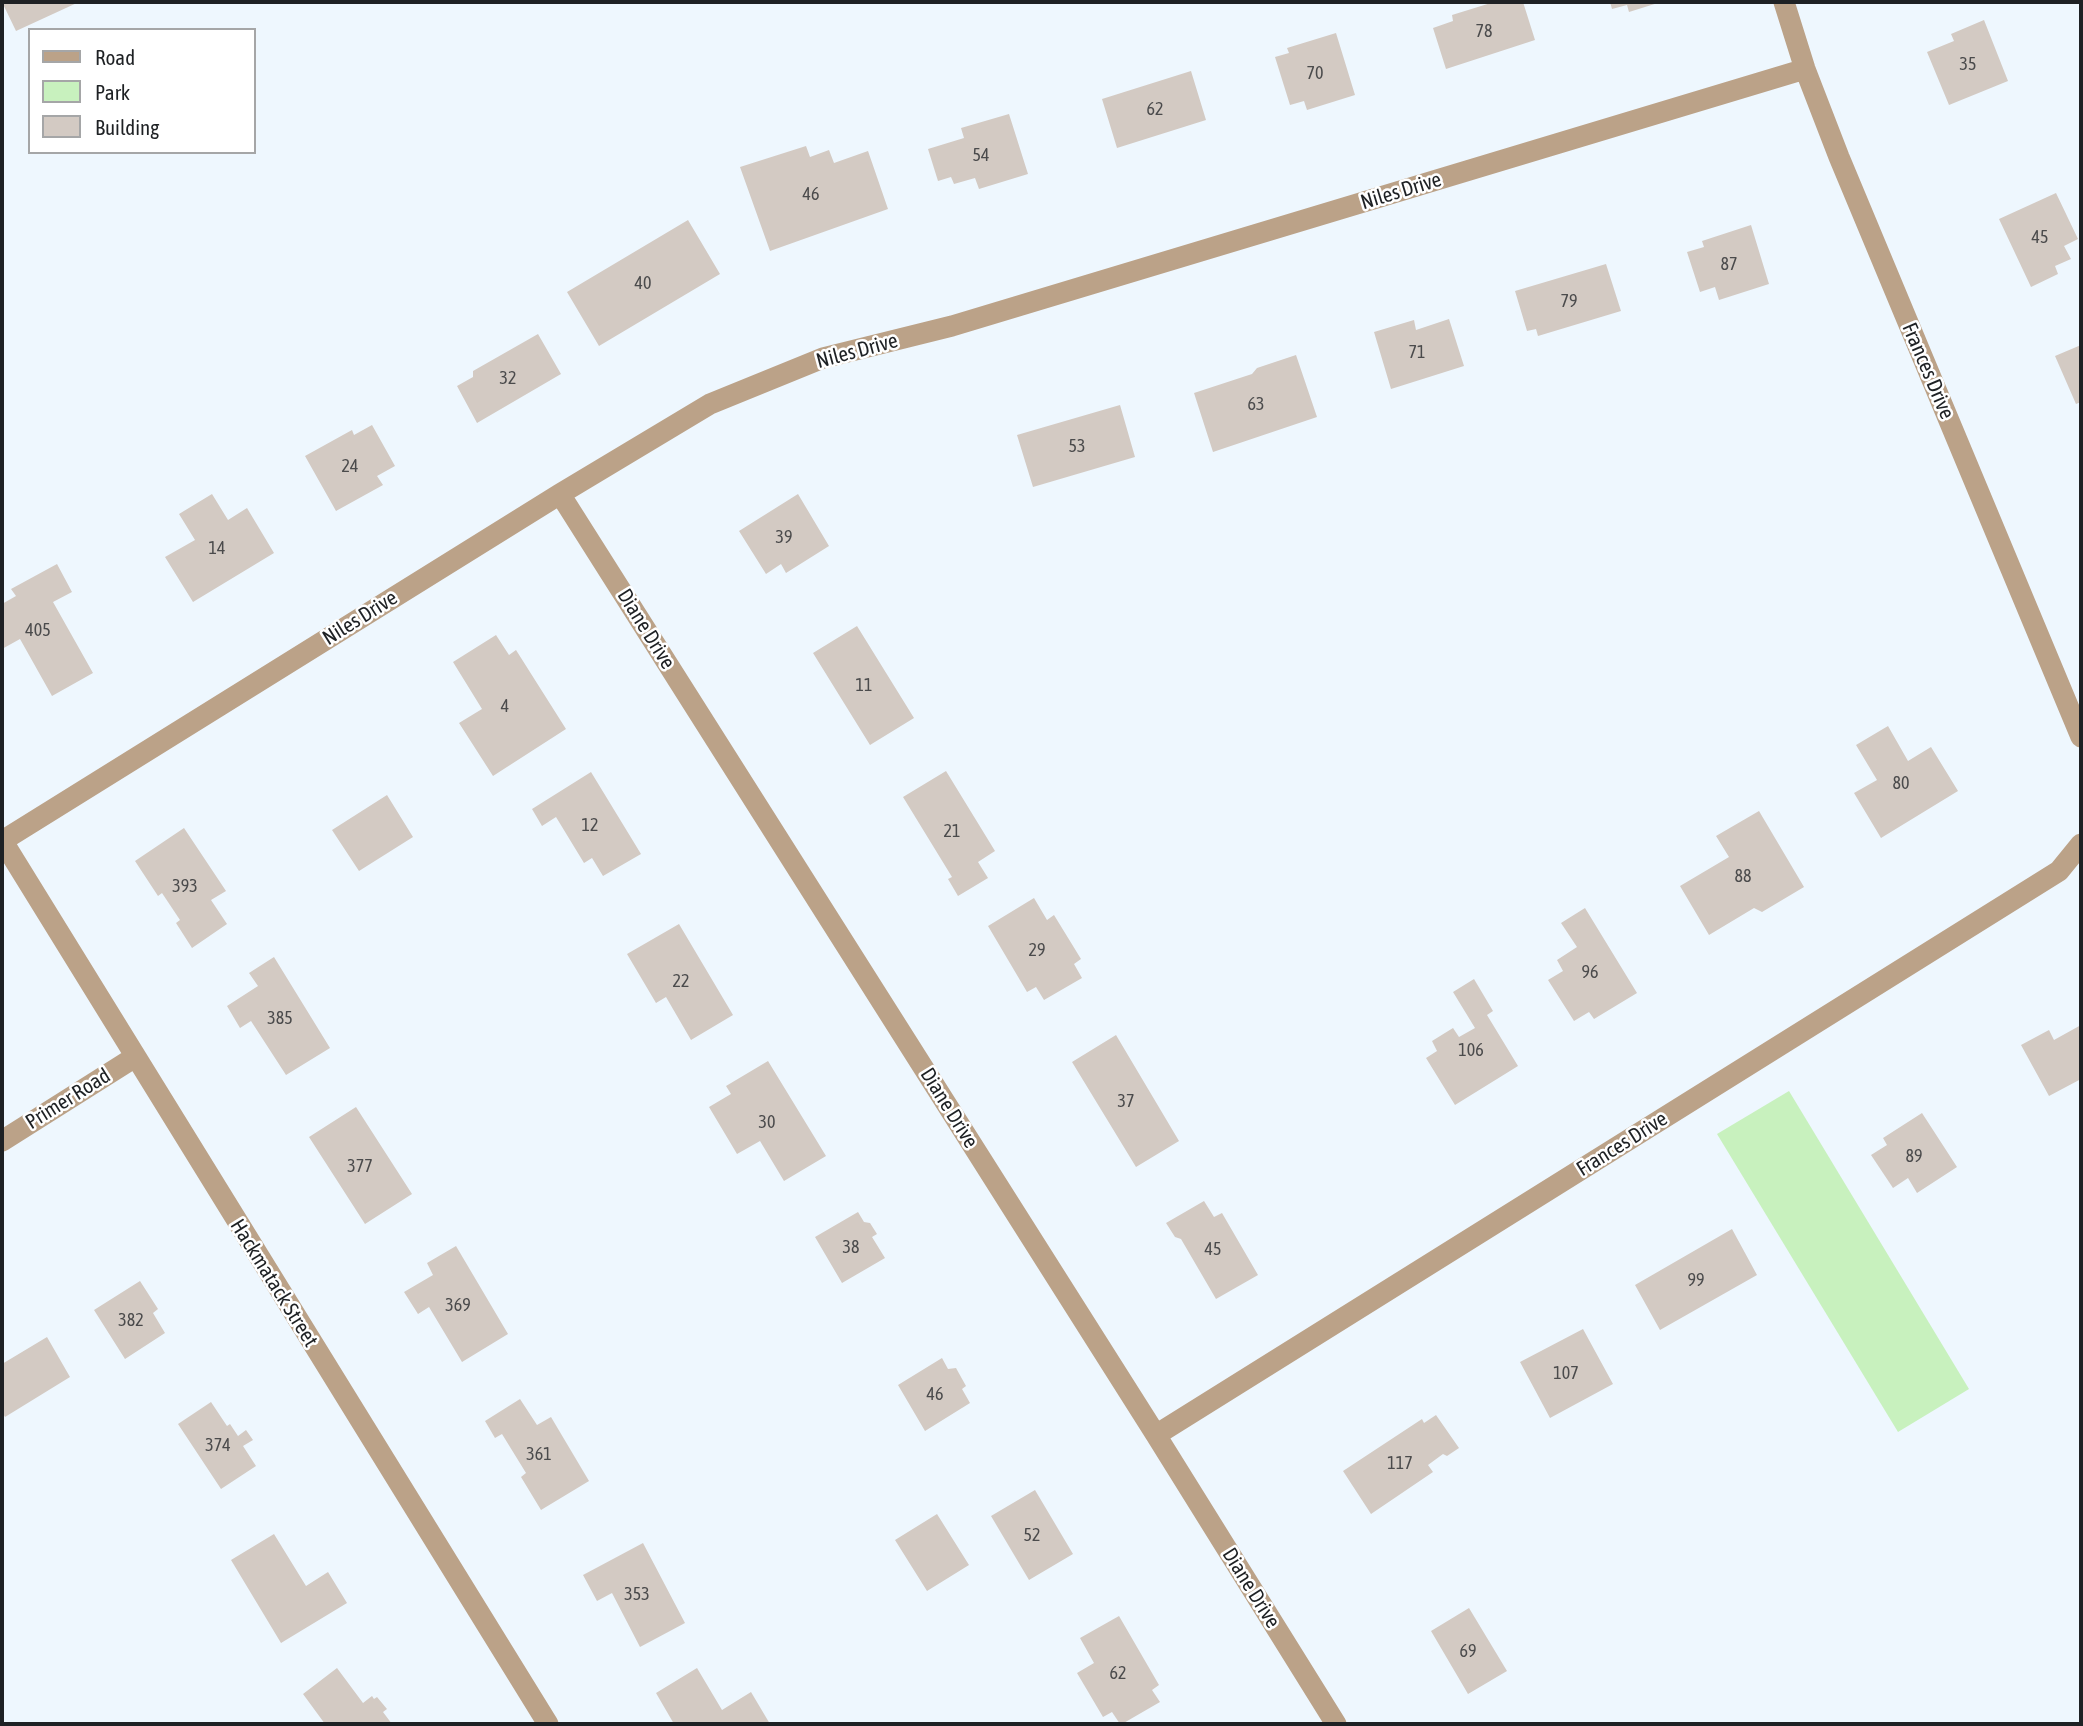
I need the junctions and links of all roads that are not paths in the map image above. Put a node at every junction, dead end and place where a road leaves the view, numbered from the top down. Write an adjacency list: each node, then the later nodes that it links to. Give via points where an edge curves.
1 (1784, 2): 2 (street, Frances Drive)
2 (1805, 69): 3 (street, Niles Drive, via 952,326 823,358 710,404); 4 (street, Frances Drive)
3 (560, 494): 5 (street, Niles Drive); 9 (street, Diane Drive)
4 (2081, 737)
5 (2, 841): 7 (street, Hackmatack Street)
6 (2081, 844): 9 (street, Frances Drive, via 2059,871)
7 (135, 1057): 8 (street, Primer Road); 10 (street, Hackmatack Street)
8 (2, 1141)
9 (1156, 1435): 11 (street, Diane Drive)
10 (548, 1724)
11 (1336, 1724)

